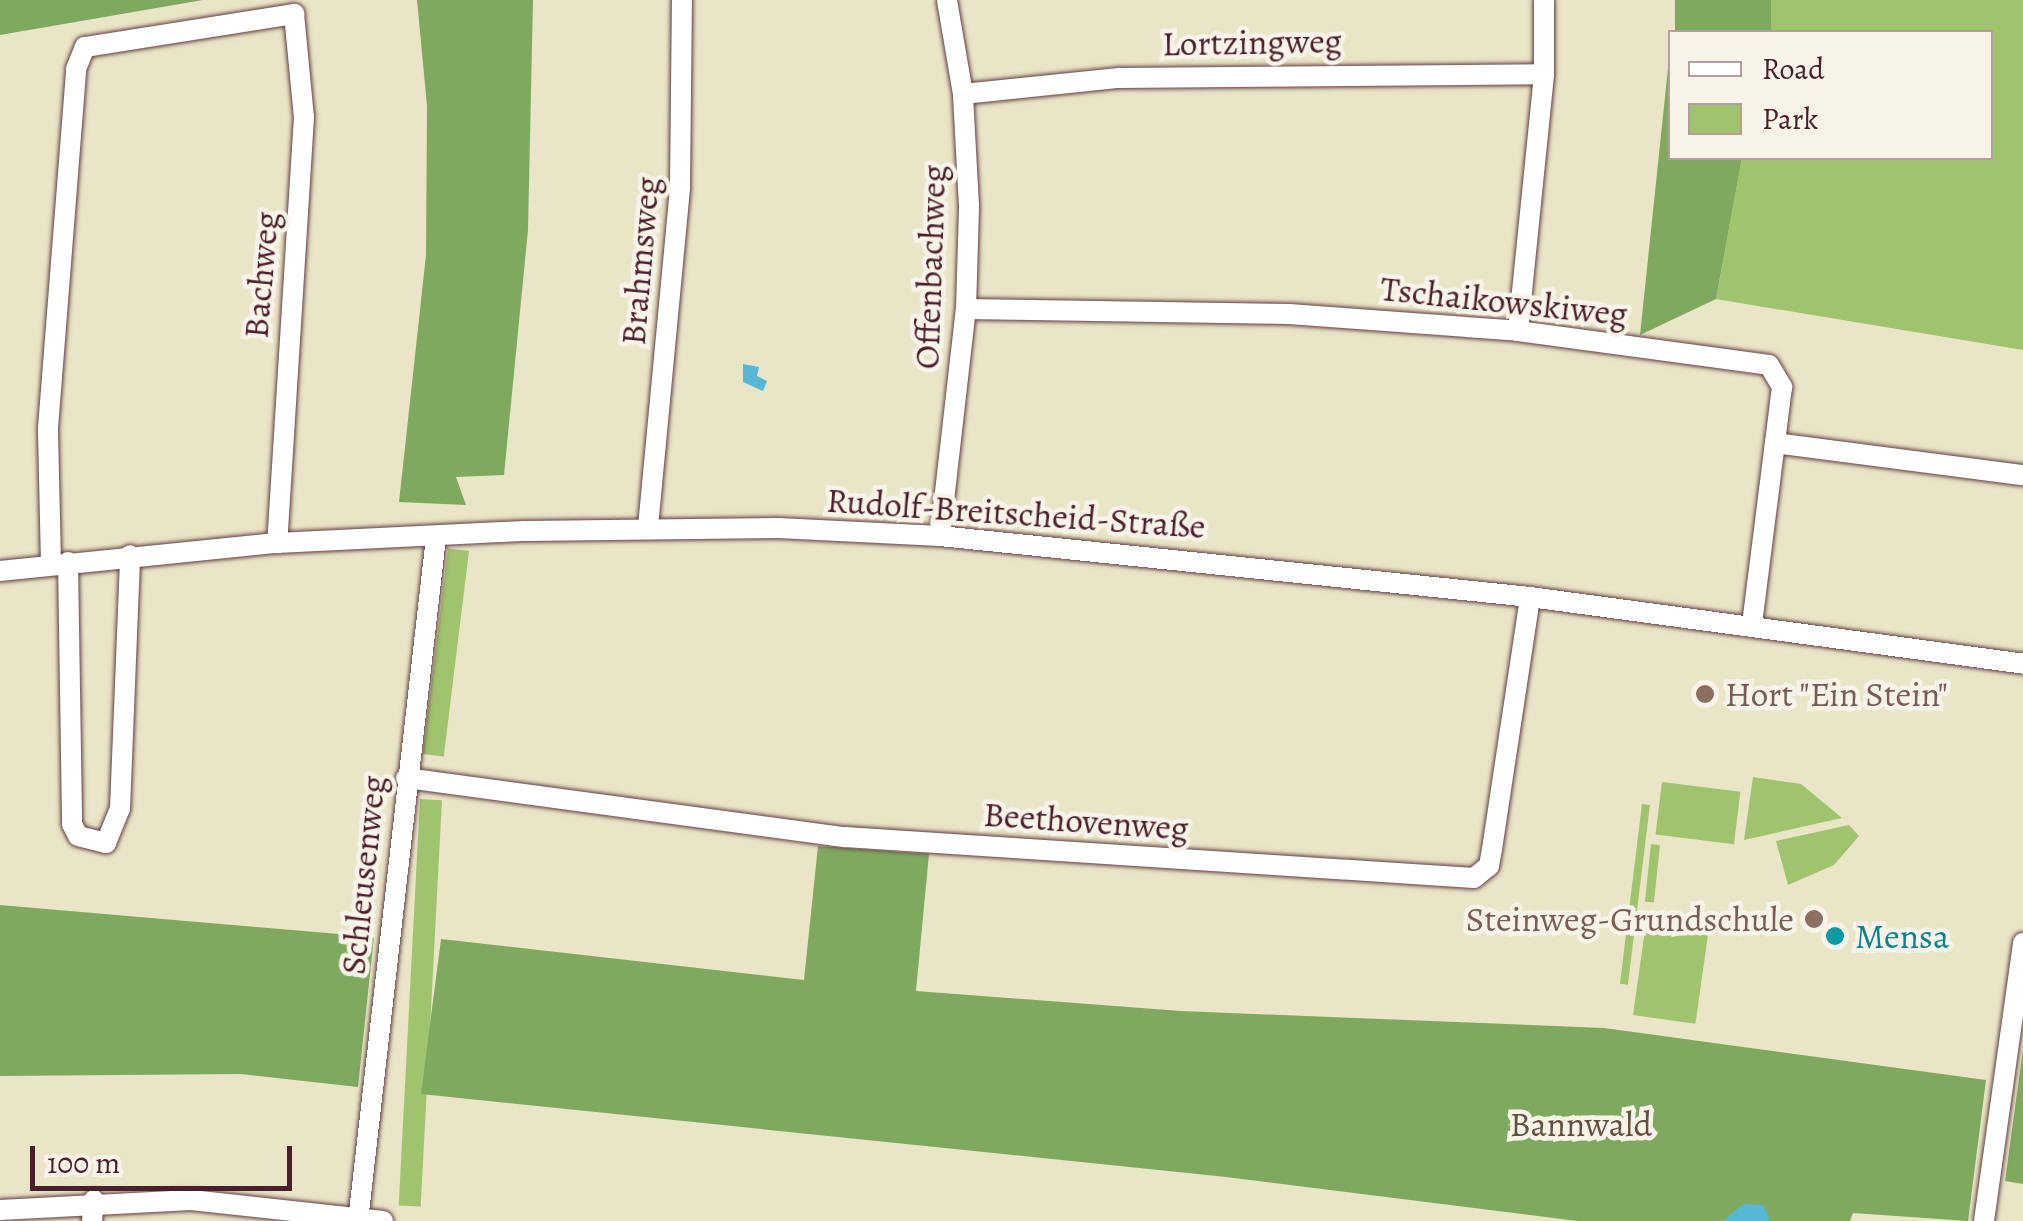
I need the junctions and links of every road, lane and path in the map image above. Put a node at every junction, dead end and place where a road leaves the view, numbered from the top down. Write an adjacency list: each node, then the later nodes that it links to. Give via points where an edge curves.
1 (682, 0): 10 (street, Brahmsweg, via 680,186)
2 (947, 0): 5 (street, Offenbachweg)
3 (1544, 0): 4 (street)
4 (1544, 74): 5 (street, Lortzingweg, via 1120,78); 7 (street)
5 (963, 94): 6 (street, Offenbachweg)
6 (966, 310): 7 (street, Tschaikowskiweg, via 1290,314); 11 (street, Offenbachweg)
7 (1518, 331): 8 (street, Tschaikowskiweg, via 1769,365 1782,387)
8 (1775, 443): 9 (street); 18 (street, Tschaikowskiweg)
9 (2023, 476)
10 (648, 527): 11 (street, Rudolf-Breitscheid-Straße); 12 (street, Rudolf-Breitscheid-Straße)
11 (940, 536): 17 (street, Rudolf-Breitscheid-Straße)
12 (436, 538): 13 (street, Rudolf-Breitscheid-Straße); 20 (street, Schleusenweg)
13 (278, 542): 14 (street, Rudolf-Breitscheid-Straße); 15 (street, Bachweg, via 304,117 294,14 85,47 76,70 49,408)
14 (130, 556): 15 (street, Rudolf-Breitscheid-Straße); 15 (street, via 120,809 106,843 78,836 72,824)
15 (59, 563): 16 (street, Rudolf-Breitscheid-Straße)
16 (0, 571)
17 (1530, 597): 18 (street, Rudolf-Breitscheid-Straße); 20 (street, Beethovenweg, via 1489,866 1474,878 844,837)
18 (1752, 625): 19 (street, Rudolf-Breitscheid-Straße)
19 (2023, 664)
20 (406, 778): 24 (street, Schleusenweg)
21 (2023, 943): 26 (street)
22 (0, 1210): 23 (street)
23 (93, 1211): 24 (street, via 191,1200)
24 (358, 1220): 25 (street)
25 (383, 1221)
26 (1984, 1221)

